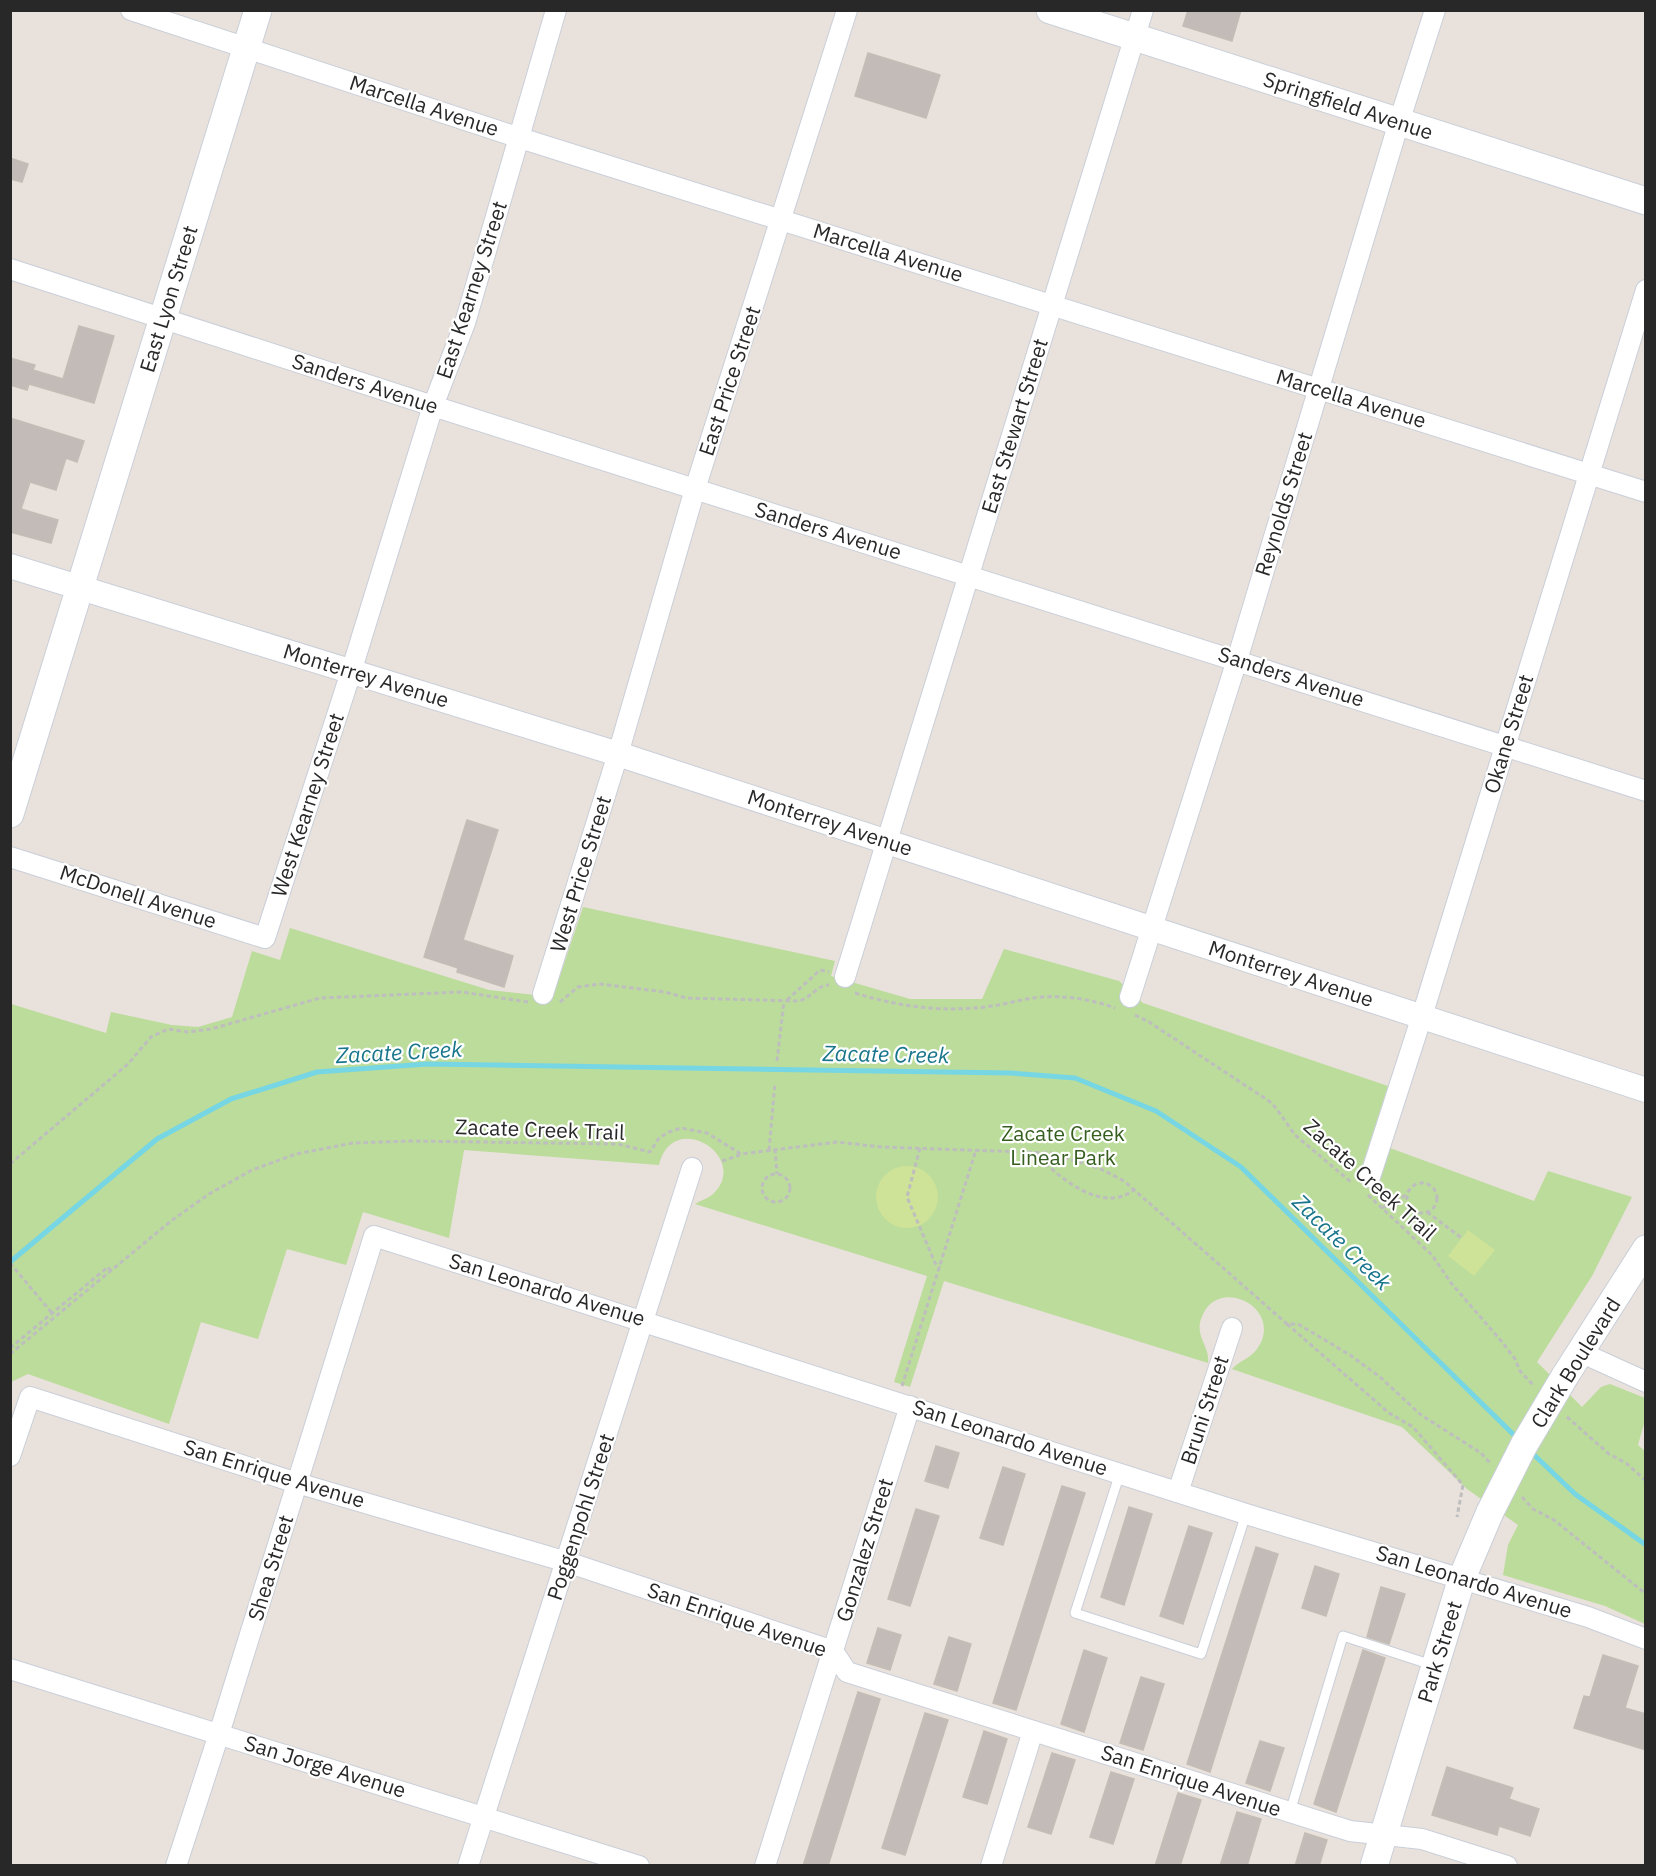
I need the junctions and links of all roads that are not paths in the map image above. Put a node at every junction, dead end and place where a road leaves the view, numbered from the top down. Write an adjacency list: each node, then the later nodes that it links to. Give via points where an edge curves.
1 (131, 10): 9 (street, Marcella Avenue)
2 (258, 10): 9 (main road, East Lyon Street)
3 (556, 10): 11 (street, East Kearney Street)
4 (847, 10): 13 (street, East Price Street)
5 (1050, 10): 8 (main road, Springfield Avenue)
6 (1143, 10): 8 (street, East Stewart Street)
7 (1435, 10): 10 (street, Reynolds Street)
8 (1134, 37): 10 (main road, Springfield Avenue); 16 (street, East Stewart Street)
9 (246, 47): 11 (street, Marcella Avenue); 17 (main road, East Lyon Street)
10 (1399, 122): 12 (main road, Springfield Avenue); 18 (street, Reynolds Street)
11 (520, 138): 13 (street, Marcella Avenue); 19 (street, East Kearney Street, via 465,323)
12 (1646, 201)
13 (781, 220): 16 (street, Marcella Avenue); 21 (street, East Price Street)
14 (10, 269): 17 (street, Sanders Avenue)
15 (1646, 290): 20 (street, Okane Street)
16 (1052, 305): 18 (street, Marcella Avenue); 24 (street, East Stewart Street)
17 (163, 318): 19 (street, Sanders Avenue); 25 (main road, East Lyon Street)
18 (1318, 389): 20 (street, Marcella Avenue); 26 (street, Reynolds Street)
19 (433, 406): 21 (street, Sanders Avenue); 27 (street, East Kearney Street)
20 (1589, 474): 22 (street, Marcella Avenue); 28 (street, Okane Street)
21 (695, 489): 24 (street, Sanders Avenue); 29 (street, East Price Street)
22 (1646, 492)
23 (10, 566): 25 (street, Monterrey Avenue)
24 (969, 575): 26 (street, Sanders Avenue); 32 (street, East Stewart Street)
25 (80, 588): 27 (street, Monterrey Avenue); 31 (main road, East Lyon Street)
26 (1237, 660): 28 (street, Sanders Avenue); 34 (street, Reynolds Street)
27 (351, 672): 29 (street, Monterrey Avenue); 35 (street, West Kearney Street)
28 (1505, 745): 30 (street, Sanders Avenue); 39 (street, Okane Street)
29 (618, 754): 32 (street, Monterrey Avenue); 37 (street, West Price Street)
30 (1646, 791)
31 (10, 814)
32 (887, 841): 34 (street, Monterrey Avenue); 36 (street, East Stewart Street)
33 (10, 857): 35 (street, McDonell Avenue)
34 (1150, 929): 38 (street, Reynolds Street); 39 (street, Monterrey Avenue)
35 (264, 938)
36 (841, 984)
37 (545, 1001)
38 (1125, 1006)
39 (1422, 1016): 40 (street, Monterrey Avenue); 42 (street, Okane Street)
40 (1646, 1090)
41 (692, 1168): 45 (street, Poggenpohl Street)
42 (1363, 1185)
43 (374, 1236): 45 (street, San Leonardo Avenue); 53 (street, Shea Street)
44 (1646, 1249): 47 (main road, Clark Boulevard)
45 (643, 1320): 49 (street, San Leonardo Avenue); 56 (street, Poggenpohl Street)
46 (1232, 1328): 54 (street, Bruni Street)
47 (1580, 1352): 48 (street); 50 (main road, Clark Boulevard, bridge)
48 (1646, 1382)
49 (910, 1406): 52 (street, San Leonardo Avenue); 59 (street, Gonzalez Street)
50 (1524, 1445): 57 (main road, Park Street, bridge)
51 (10, 1456): 53 (street, San Enrique Avenue, via 30,1396)
52 (1120, 1473): 54 (street, San Leonardo Avenue); 55 (lane, via 1075,1613 1085,1617 1202,1654)
53 (297, 1483): 56 (street, San Enrique Avenue); 63 (street, Shea Street)
54 (1178, 1492): 55 (street, San Leonardo Avenue)
55 (1246, 1514): 57 (street, San Leonardo Avenue)
56 (567, 1562): 59 (street, San Enrique Avenue); 65 (street, Poggenpohl Street)
57 (1462, 1578): 58 (street, San Leonardo Avenue); 60 (main road, Park Street)
58 (1646, 1639)
59 (833, 1651): 62 (street, San Enrique Avenue, via 847,1672); 70 (street, Gonzalez Street)
60 (1435, 1666): 64 (lane, via 1343,1636); 66 (main road, Park Street)
61 (10, 1669): 63 (street, San Jorge Avenue)
62 (1033, 1731): 64 (street, San Enrique Avenue); 71 (street)
63 (219, 1734): 65 (street, San Jorge Avenue); 67 (street, Shea Street)
64 (1290, 1812): 66 (street, San Enrique Avenue, via 1350,1831)
65 (484, 1817): 68 (street, Poggenpohl Street); 69 (street, San Jorge Avenue)
66 (1384, 1834): 72 (main road, Park Street); 73 (street, San Enrique Avenue, via 1422,1839)
67 (176, 1866)
68 (468, 1866)
69 (639, 1866)
70 (765, 1866)
71 (992, 1866)
72 (1374, 1866)
73 (1507, 1866)

